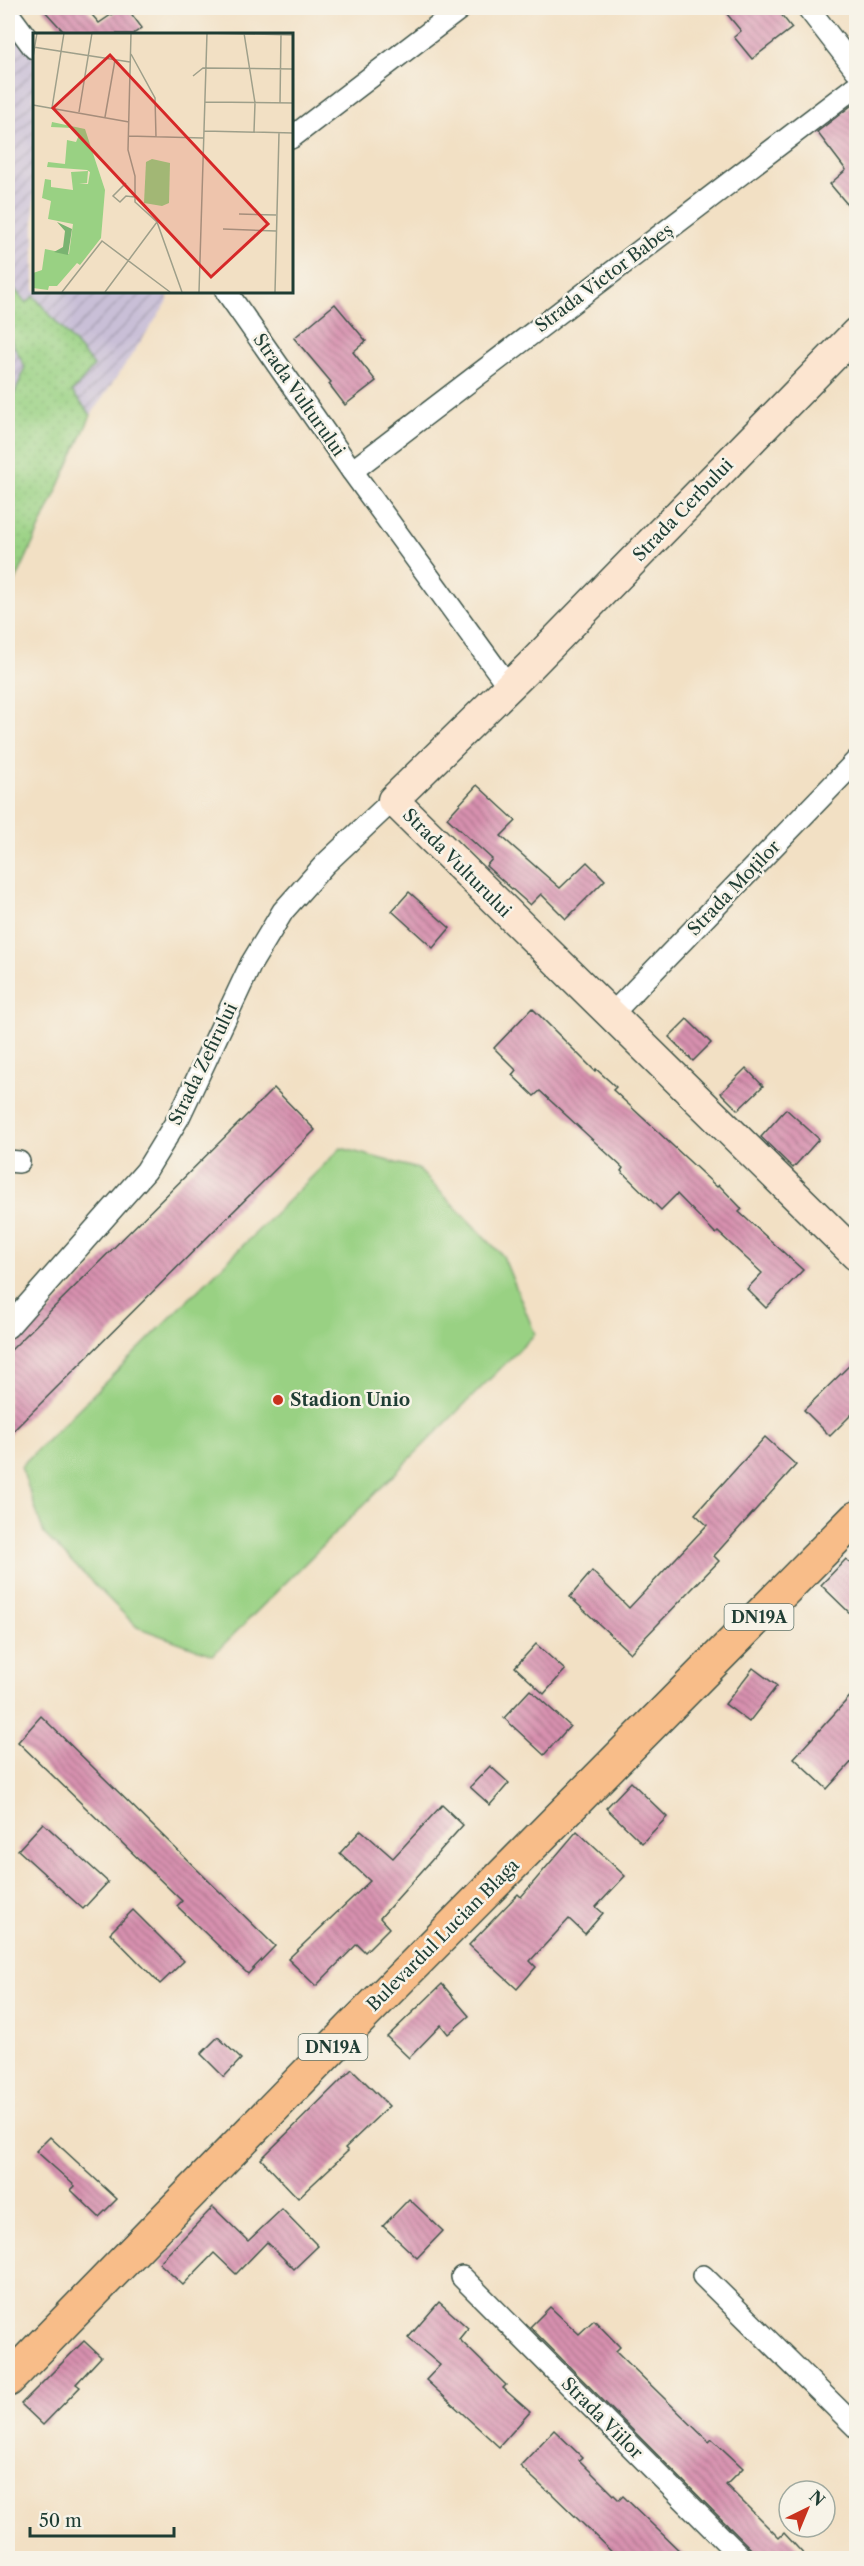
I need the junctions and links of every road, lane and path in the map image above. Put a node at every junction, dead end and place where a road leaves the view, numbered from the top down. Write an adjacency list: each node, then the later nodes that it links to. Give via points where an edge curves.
1 (461, 8): 7 (street)
2 (808, 8): 5 (street)
3 (8, 13): 4 (street)
4 (33, 47)
5 (856, 70)
6 (856, 86): 10 (street, Strada Victor Babeș)
7 (292, 137)
8 (227, 292): 10 (street, Strada Vulturului)
9 (856, 333): 11 (street, Strada Cerbului)
10 (352, 471): 11 (street, Strada Vulturului)
11 (509, 687): 13 (street, Strada Vulturului)
12 (856, 760): 14 (street, Strada Moților)
13 (393, 800): 14 (street, Strada Vulturului); 16 (street, Strada Zefirului, via 325,864 283,911 251,964 179,1117 146,1171)
14 (611, 1015): 15 (street, Strada Vulturului)
15 (856, 1255)
16 (8, 1327)
17 (856, 1518): 20 (main road, Bulevardul Lucian Blaga / DN19A)
18 (703, 2276): 21 (street)
19 (462, 2277): 22 (street, Strada Viilor)
20 (8, 2380)
21 (856, 2427)
22 (742, 2559)

